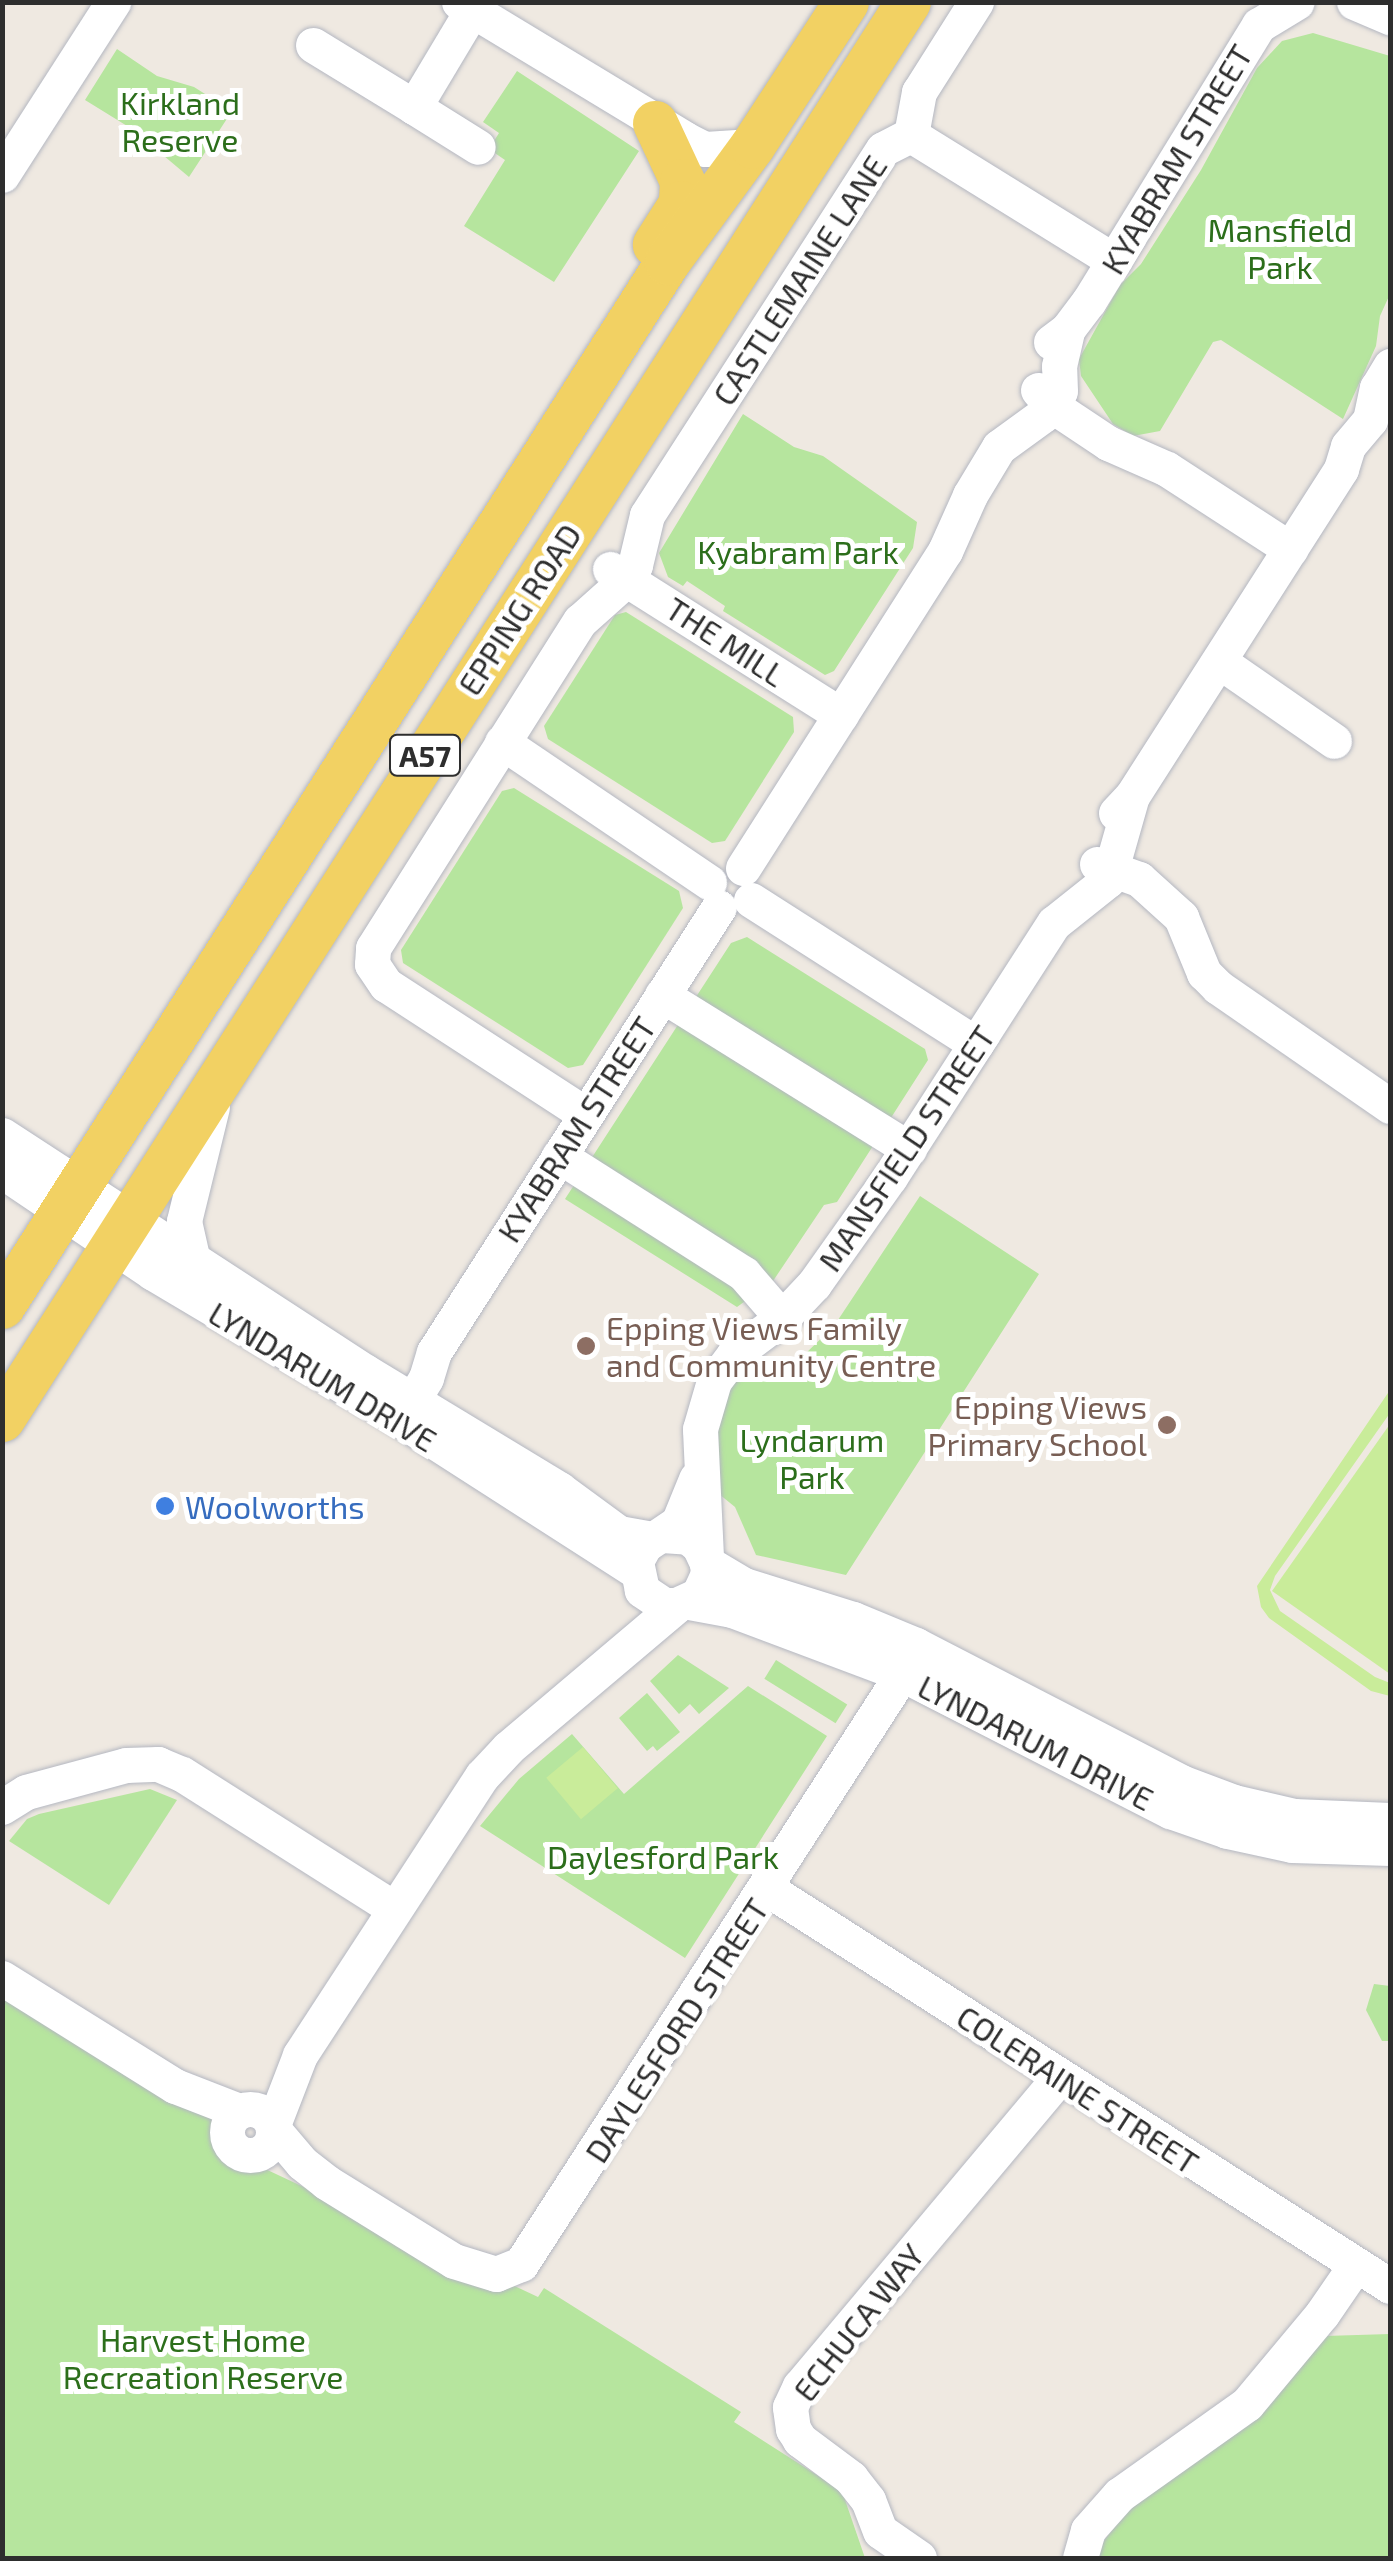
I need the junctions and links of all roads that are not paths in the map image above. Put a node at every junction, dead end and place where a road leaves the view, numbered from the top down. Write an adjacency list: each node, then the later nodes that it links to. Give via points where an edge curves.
1 (112, 2): 15 (street)
2 (846, 2): 13 (main road, EPPING ROAD)
3 (908, 2): 31 (main road, EPPING ROAD / A57)
4 (976, 2): 12 (street, CASTLEMAINE LANE, via 918,92)
5 (1297, 2): 16 (street, KYABRAM STREET, via 1248,39)
6 (1354, 2): 8 (street)
7 (466, 6): 10 (street); 11 (street)
8 (1390, 17)
9 (313, 45): 10 (street)
10 (414, 107): 14 (street)
11 (655, 123): 13 (street, via 706,149); 20 (main road, via 682,181 681,203 573,377)
12 (911, 136): 16 (street); 22 (street, CASTLEMAINE LANE, via 883,149 647,514 635,566)
13 (752, 146): 20 (main road, EPPING ROAD, via 667,262)
14 (478, 147)
15 (9, 175)
16 (1114, 261): 18 (street, KYABRAM STREET, via 1067,330)
17 (1390, 374): 19 (street, MANSFIELD STREET, via 1378,388)
18 (1050, 396): 21 (street, via 1097,434 1166,469); 24 (street, KYABRAM STREET, via 1000,448 945,551)
19 (1385, 429): 21 (street, MANSFIELD STREET, via 1341,469)
20 (545, 452): 37 (main road, EPPING ROAD)
21 (1290, 549): 23 (street, MANSFIELD STREET)
22 (618, 574): 24 (street, THE MILL); 26 (street, CASTLEMAINE LANE)
23 (1219, 661): 25 (street); 27 (street, MANSFIELD STREET, via 1107,826)
24 (841, 715): 28 (street, KYABRAM STREET)
25 (1334, 740)
26 (502, 742): 28 (street); 33 (street, CASTLEMAINE LANE, via 378,937 372,964 386,984)
27 (1107, 871): 30 (street, MANSFIELD STREET, via 1068,890); 32 (street, via 1181,917 1204,974 1218,988)
28 (728, 885): 29 (street, KYABRAM STREET); 30 (street)
29 (662, 996): 33 (street, KYABRAM STREET); 34 (street)
30 (976, 1044): 34 (street, MANSFIELD STREET)
31 (222, 1071): 38 (main road, EPPING ROAD / A57); 39 (street, via 184,1220)
32 (1390, 1106)
33 (585, 1114): 35 (street, KYABRAM STREET)
34 (908, 1149): 41 (street, MANSFIELD STREET, via 814,1284)
35 (559, 1156): 41 (street, via 744,1274); 42 (street, KYABRAM STREET)
36 (10, 1166): 37 (street)
37 (70, 1198): 38 (street); 40 (main road, EPPING ROAD)
38 (130, 1218): 39 (street, LYNDARUM DRIVE); 42 (street, LYNDARUM DRIVE); 43 (main road, EPPING ROAD / A57)
39 (193, 1261): 42 (street, LYNDARUM DRIVE)
40 (2, 1306)
41 (782, 1318): 44 (street, MANSFIELD STREET, via 734,1354 714,1380 702,1412)
42 (401, 1405): 45 (street, LYNDARUM DRIVE)
43 (2, 1418)
44 (700, 1463): 45 (street, MANSFIELD STREET, via 678,1523); 46 (street, MANSFIELD STREET)
45 (646, 1556): 46 (street, via 688,1537); 47 (street, via 651,1600); 48 (street)
46 (706, 1560): 47 (street, via 704,1586); 51 (street, LYNDARUM DRIVE, via 744,1585 916,1645 1198,1789 1294,1816)
47 (683, 1603): 48 (street); 49 (street, LYNDARUM DRIVE, via 732,1610)
48 (623, 1650): 54 (street, via 482,1776)
49 (902, 1674): 52 (street, LYNDARUM DRIVE, via 1170,1811 1292,1845); 53 (street, DAYLESFORD STREET)
50 (2, 1807): 54 (street, via 26,1792 126,1765 158,1764)
51 (1390, 1820)
52 (1390, 1848)
53 (766, 1888): 56 (street, COLERAINE STREET); 57 (street, DAYLESFORD STREET, via 541,2240 521,2264 503,2273 454,2262 326,2182)
54 (393, 1908): 57 (street)
55 (2, 1978): 57 (street)
56 (1059, 2077): 58 (street, COLERAINE STREET); 60 (street, ECHUCA WAY, via 800,2386 790,2407 800,2440 852,2478 880,2531)
57 (253, 2126)
58 (1355, 2266): 59 (street, COLERAINE STREET); 61 (street, via 1247,2404 1119,2495 1088,2530)
59 (1390, 2286)
60 (919, 2558)
61 (1080, 2558)

